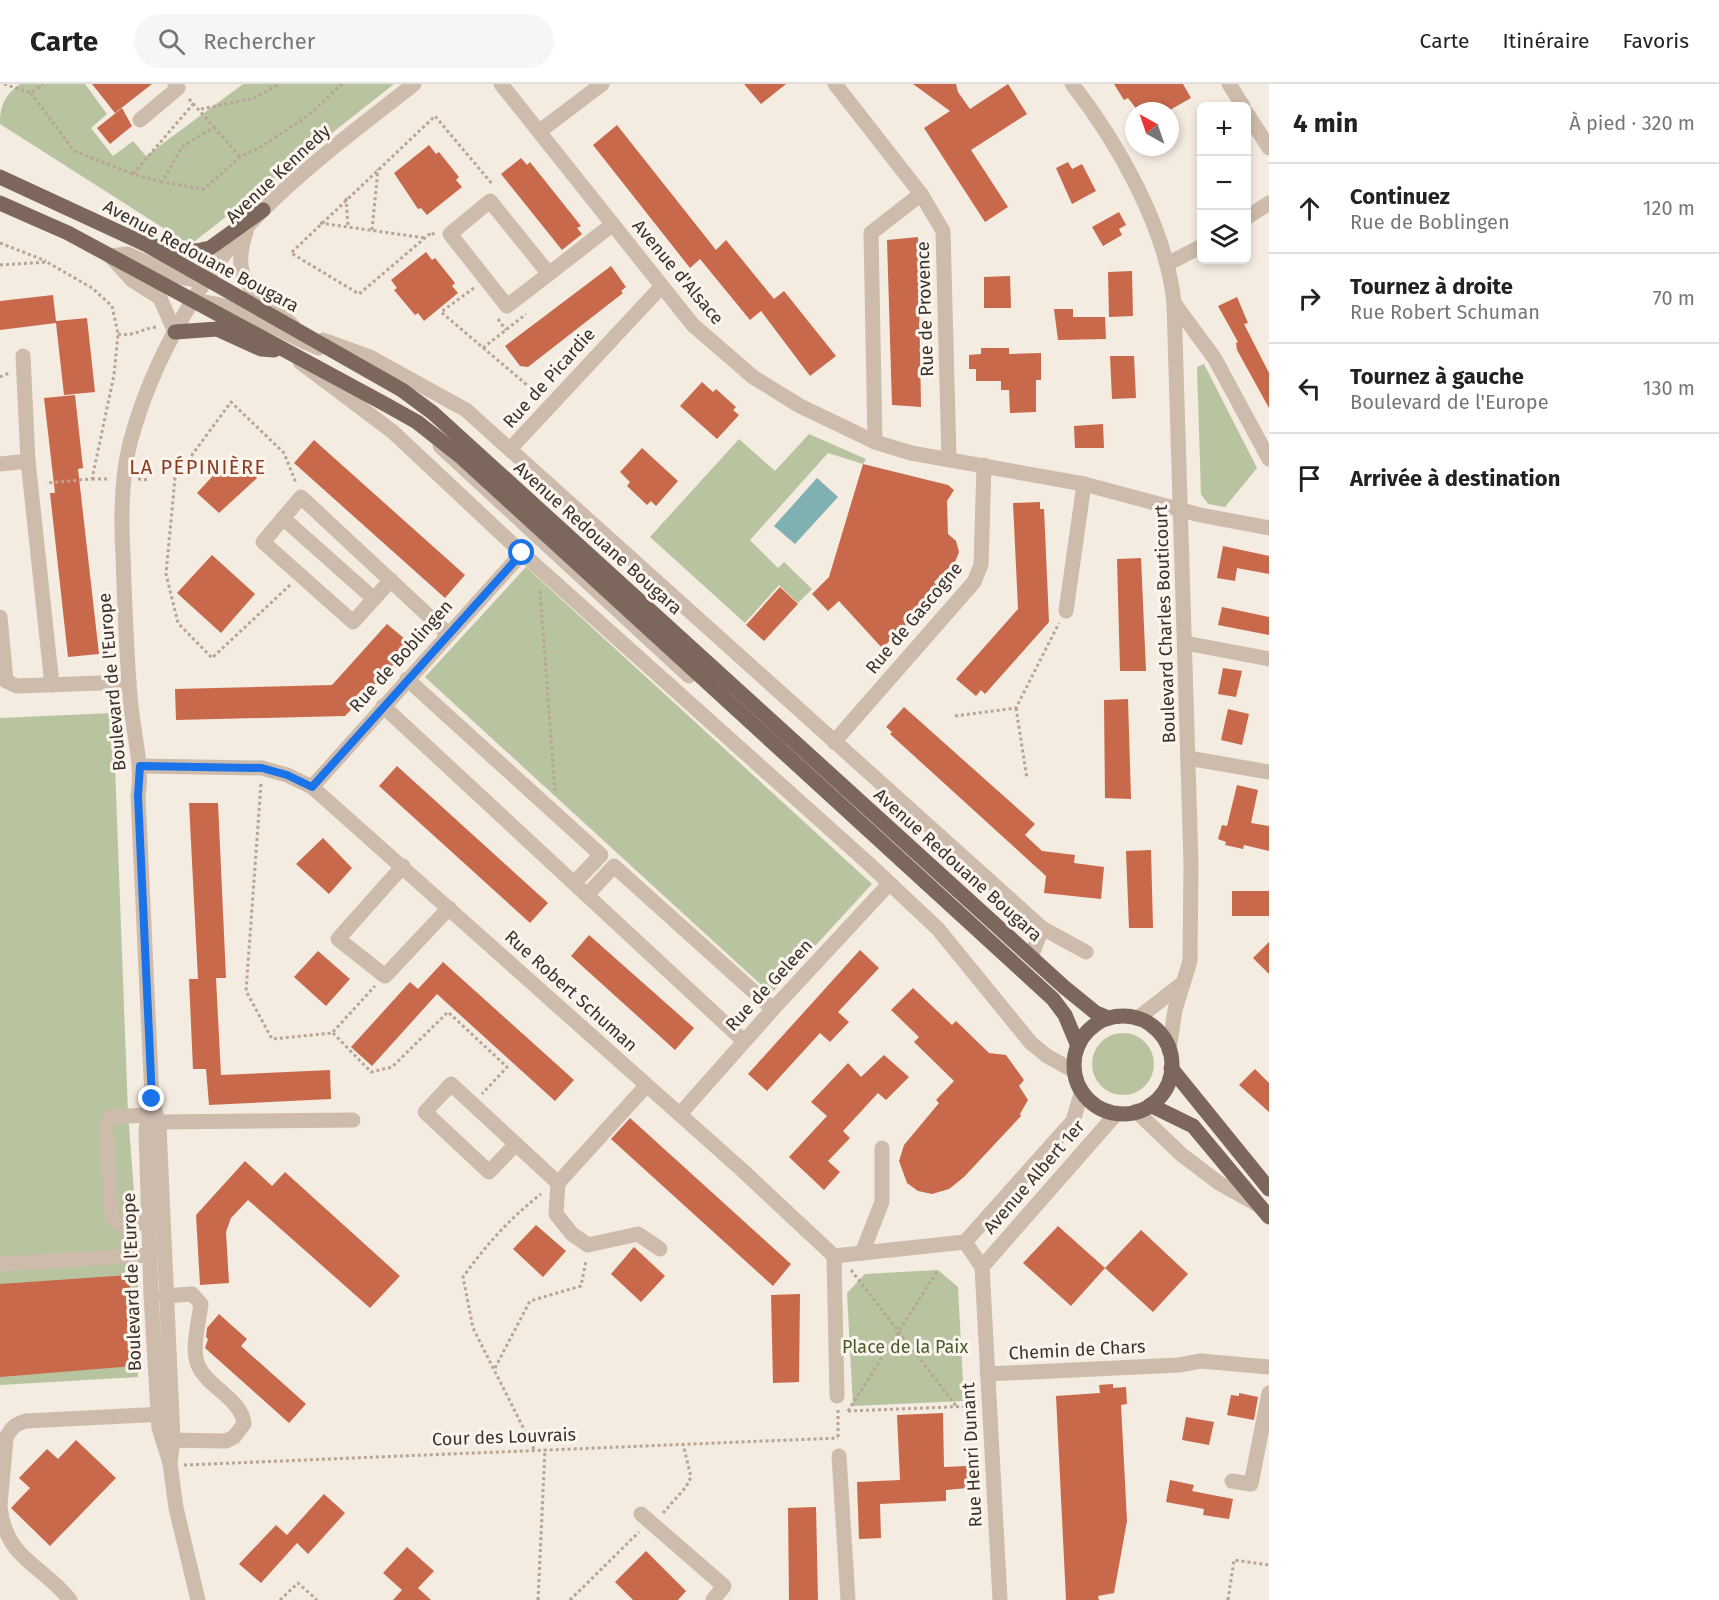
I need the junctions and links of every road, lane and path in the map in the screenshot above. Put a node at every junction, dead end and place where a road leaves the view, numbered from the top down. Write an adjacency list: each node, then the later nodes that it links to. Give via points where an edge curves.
1 (4, 84): 12 (path)
2 (43, 84): 12 (path)
3 (175, 84): 15 (street, via 178,88)
4 (279, 84): 17 (path, via 255,98 201,110)
5 (342, 84): 20 (path, via 309,115)
6 (414, 84): 30 (street, Avenue Kennedy, via 324,154)
7 (501, 84): 18 (street, Avenue d'Alsace)
8 (602, 84): 18 (street)
9 (835, 84): 26 (street, Rue de Provence)
10 (1072, 84): 44 (street, Boulevard Charles Bouticourt, via 1122,159 1163,247)
11 (1229, 84): 13 (street)
12 (31, 93): 22 (path, via 74,152)
13 (1240, 102)
14 (194, 104): 22 (path)
15 (140, 120)
16 (1251, 120): 19 (street)
17 (214, 127): 20 (path); 24 (path, via 182,147)
18 (540, 131): 33 (street, Avenue d'Alsace)
19 (1269, 148)
20 (240, 157): 24 (path, via 204,189)
21 (378, 168): 25 (path, via 435,116); 27 (path); 36 (path)
22 (133, 174): 24 (path)
23 (0, 176): 40 (main road, Avenue Redouane Bougara)
24 (162, 182)
25 (500, 192)
26 (921, 194): 64 (street, via 871,233); 66 (street, Rue de Provence, via 943,231)
27 (346, 198): 32 (path); 34 (path)
28 (1269, 203): 31 (street)
29 (0, 204): 42 (main road, Avenue Redouane Bougara)
30 (262, 210): 35 (street, Avenue Kennedy); 40 (main road, via 210,248 196,251)
31 (1251, 215)
32 (320, 223): 34 (path); 37 (path, via 291,253 359,294)
33 (613, 224): 46 (street); 50 (street, Avenue d'Alsace)
34 (348, 226): 36 (path)
35 (247, 230): 49 (street, Avenue Kennedy); 57 (street, via 241,248 248,287 276,308)
36 (372, 230): 37 (path)
37 (425, 238): 38 (path, via 432,232)
38 (439, 242)
39 (0, 243): 43 (path)
40 (147, 245): 49 (main road, Avenue Redouane Bougara)
41 (1197, 249): 44 (street)
42 (110, 256): 49 (street, via 127,254 184,278); 53 (main road, Avenue Redouane Bougara); 59 (street, via 132,280 160,298)
43 (47, 262): 45 (path); 58 (path, via 92,288 112,306)
44 (1167, 264): 54 (street, Boulevard Charles Bouticourt)
45 (0, 265)
46 (549, 274): 48 (street, via 507,306); 48 (street, via 490,201 450,234)
47 (466, 279): 51 (path)
48 (486, 279): 51 (path)
49 (207, 281): 53 (street, Boulevard de l'Europe); 57 (main road, Avenue Redouane Bougara)
50 (661, 287): 63 (street, Rue de Picardie); 64 (street, Avenue d'Alsace, via 693,325 753,377 800,406)
51 (473, 289): 52 (path); 63 (path, via 441,312)
52 (480, 297)
53 (194, 302): 59 (street, Boulevard de l'Europe); 60 (main road, Avenue Redouane Bougara); 61 (street, via 229,307)
54 (1174, 303): 67 (street, via 1215,359); 74 (street, Boulevard Charles Bouticourt)
55 (493, 313): 56 (path)
56 (506, 330)
57 (298, 332): 61 (main road, Avenue Redouane Bougara); 65 (street, Rue de Picardie, via 370,357 466,410)
58 (118, 334): 59 (path, via 130,336 145,328 158,327); 71 (path, via 114,375 92,479)
59 (174, 334): 60 (main road, via 217,329 261,349); 88 (street, Boulevard de l'Europe, via 147,389 129,446 122,543)
60 (286, 350): 77 (street, Avenue Redouane Bougara, via 393,432); 116 (main road, Avenue Redouane Bougara, via 417,422 460,456 1053,999 1065,1014)
61 (336, 354): 108 (main road, Avenue Redouane Bougara, via 402,390 465,443)
62 (23, 356): 68 (street)
63 (550, 405): 65 (street, Rue de Picardie)
64 (875, 442): 66 (street, Avenue d'Alsace)
65 (511, 448): 93 (street, Avenue Redouane Bougara)
66 (949, 459): 70 (street, Avenue d'Alsace)
67 (1269, 459)
68 (28, 461): 69 (street); 71 (street)
69 (0, 464)
70 (984, 465): 72 (street, Avenue d'Alsace); 93 (street, Rue de Gascogne, via 978,574)
71 (30, 484): 89 (street)
72 (1084, 484): 74 (street, Avenue d'Alsace); 82 (street)
73 (301, 497): 75 (street); 79 (path, via 284,453 231,402 175,478 166,574 178,623 212,658); 80 (street)
74 (1181, 510): 76 (street, Avenue d'Alsace); 85 (street, Boulevard Charles Bouticourt)
75 (283, 518): 79 (street, via 262,542); 81 (street)
76 (1269, 528)
77 (522, 553): 78 (street, Avenue Redouane Bougara); 84 (street, Rue de Boblingen)
78 (546, 574): 100 (path, via 540,591); 103 (street, Avenue Redouane Bougara)
79 (300, 575): 81 (street, via 353,622)
80 (391, 580): 81 (street); 84 (street)
81 (374, 599)
82 (1066, 611): 91 (path)
83 (0, 617): 89 (street, via 6,681 17,686)
84 (447, 633): 87 (street, Rue de Boblingen)
85 (1185, 643): 86 (street); 94 (street, Boulevard Charles Bouticourt)
86 (1269, 659)
87 (407, 679): 90 (street, Rue de Boblingen); 100 (street)
88 (129, 682): 89 (street); 95 (street, Boulevard de l'Europe)
89 (52, 685)
90 (383, 706): 99 (street, Rue de Boblingen); 102 (street)
91 (1016, 708): 92 (path); 98 (path)
92 (955, 716)
93 (834, 742): 106 (street, Avenue Redouane Bougara)
94 (1188, 758): 97 (street); 110 (street, Boulevard Charles Bouticourt, via 1190,961)
95 (140, 766): 96 (street, Rue Robert Schuman); 126 (street, Boulevard de l'Europe, via 138,804)
96 (262, 768): 99 (street, Rue Robert Schuman); 114 (path, via 246,991 272,1039)
97 (1269, 772)
98 (1027, 779)
99 (312, 787): 101 (street, Rue Robert Schuman)
100 (557, 815): 102 (street, via 601,855)
101 (403, 866): 105 (street, Rue Robert Schuman); 109 (street, via 338,939)
102 (574, 884): 104 (street)
103 (890, 884): 111 (street, Rue de Geleen); 119 (street, Avenue Redouane Bougara, via 938,929 1031,1043)
104 (587, 895): 111 (street, via 614,866); 115 (street)
105 (449, 908): 109 (street); 120 (street, Rue Robert Schuman)
106 (1042, 928): 107 (street, Avenue Redouane Bougara); 108 (street)
107 (1086, 952)
108 (1031, 957): 112 (main road, Avenue Redouane Bougara, via 1080,1001)
109 (385, 976): 114 (path)
110 (1183, 983): 113 (street); 117 (street, Boulevard Charles Bouticourt)
111 (773, 1009): 115 (street, Rue de Geleen)
112 (1108, 1018): 113 (main road); 116 (main road, via 1090,1029)
113 (1138, 1018): 117 (main road, via 1163,1036)
114 (332, 1033): 122 (path, via 371,1072 392,1066 448,1012 507,1067)
115 (744, 1041): 125 (street, Rue de Geleen)
116 (1078, 1046): 119 (main road)
117 (1169, 1050): 118 (main road)
118 (1172, 1068): 123 (main road, via 1161,1095); 131 (main road)
119 (1074, 1071): 121 (main road)
120 (646, 1086): 125 (street, Rue Robert Schuman); 130 (street)
121 (1082, 1092): 124 (main road, via 1103,1110); 134 (street, Avenue Albert 1er, via 1073,1121)
122 (473, 1104): 128 (street); 128 (street, via 451,1083 425,1113 489,1172)
123 (1143, 1108): 124 (main road); 132 (street, via 1182,1155 1218,1184); 132 (main road, via 1193,1126)
124 (1117, 1113): 141 (street, Avenue Albert 1er)
125 (680, 1114): 139 (street, Rue Robert Schuman)
126 (153, 1118): 127 (street); 133 (street, Boulevard de l'Europe); 133 (street, via 110,1117 106,1126 114,1221)
127 (353, 1120)
128 (516, 1144): 130 (street)
129 (882, 1148): 137 (street, via 882,1202)
130 (557, 1182): 135 (street, via 556,1214 572,1234); 146 (path, via 514,1215 463,1277 473,1328)
131 (1269, 1190)
132 (1265, 1211)
133 (156, 1223): 138 (street, Boulevard de l'Europe); 143 (street, Boulevard de l'Europe)
134 (965, 1242): 137 (street); 141 (street)
135 (588, 1245): 136 (street, via 638,1234); 146 (path, via 581,1286 530,1301)
136 (660, 1249)
137 (862, 1253): 139 (street)
138 (150, 1255): 140 (street); 153 (street, Boulevard de l'Europe)
139 (837, 1256): 144 (path); 149 (street)
140 (0, 1264)
141 (982, 1267): 147 (street, Rue Henri Dunant)
142 (938, 1270): 144 (path)
143 (165, 1296): 153 (street, Boulevard de l'Europe); 155 (street, via 192,1294 198,1298 201,1305 197,1364 239,1411 244,1424 226,1441)
144 (900, 1333): 151 (path); 152 (path)
145 (1269, 1367): 147 (street, Chemin de Chars, via 1201,1361)
146 (495, 1368): 156 (path)
147 (987, 1374): 150 (street, Rue Henri Dunant)
148 (1269, 1393): 160 (street, via 1251,1484)
149 (837, 1404): 152 (path); 154 (path)
150 (988, 1405): 151 (path); 171 (street, Rue Henri Dunant)
151 (957, 1407): 152 (path)
152 (848, 1411)
153 (165, 1414): 155 (street, Boulevard de l'Europe); 161 (street, via 18,1423 6,1438)
154 (838, 1438): 157 (path, Cour des Louvrais); 158 (path)
155 (167, 1440): 159 (street, Boulevard de l'Europe)
156 (534, 1449): 157 (path, Cour des Louvrais); 159 (path, Cour des Louvrais)
157 (544, 1449): 168 (path)
158 (839, 1456): 170 (street)
159 (170, 1464): 165 (street, Boulevard de l'Europe)
160 (1233, 1481)
161 (0, 1506): 164 (street, via 6,1536 15,1549)
162 (641, 1514): 169 (street, via 724,1586)
163 (1269, 1565): 172 (path, via 1234,1560)
164 (70, 1600)
165 (198, 1600)
166 (280, 1600): 167 (path, via 298,1583)
167 (317, 1600)
168 (538, 1600)
169 (713, 1600)
170 (848, 1600)
171 (1000, 1600)
172 (1228, 1600)

